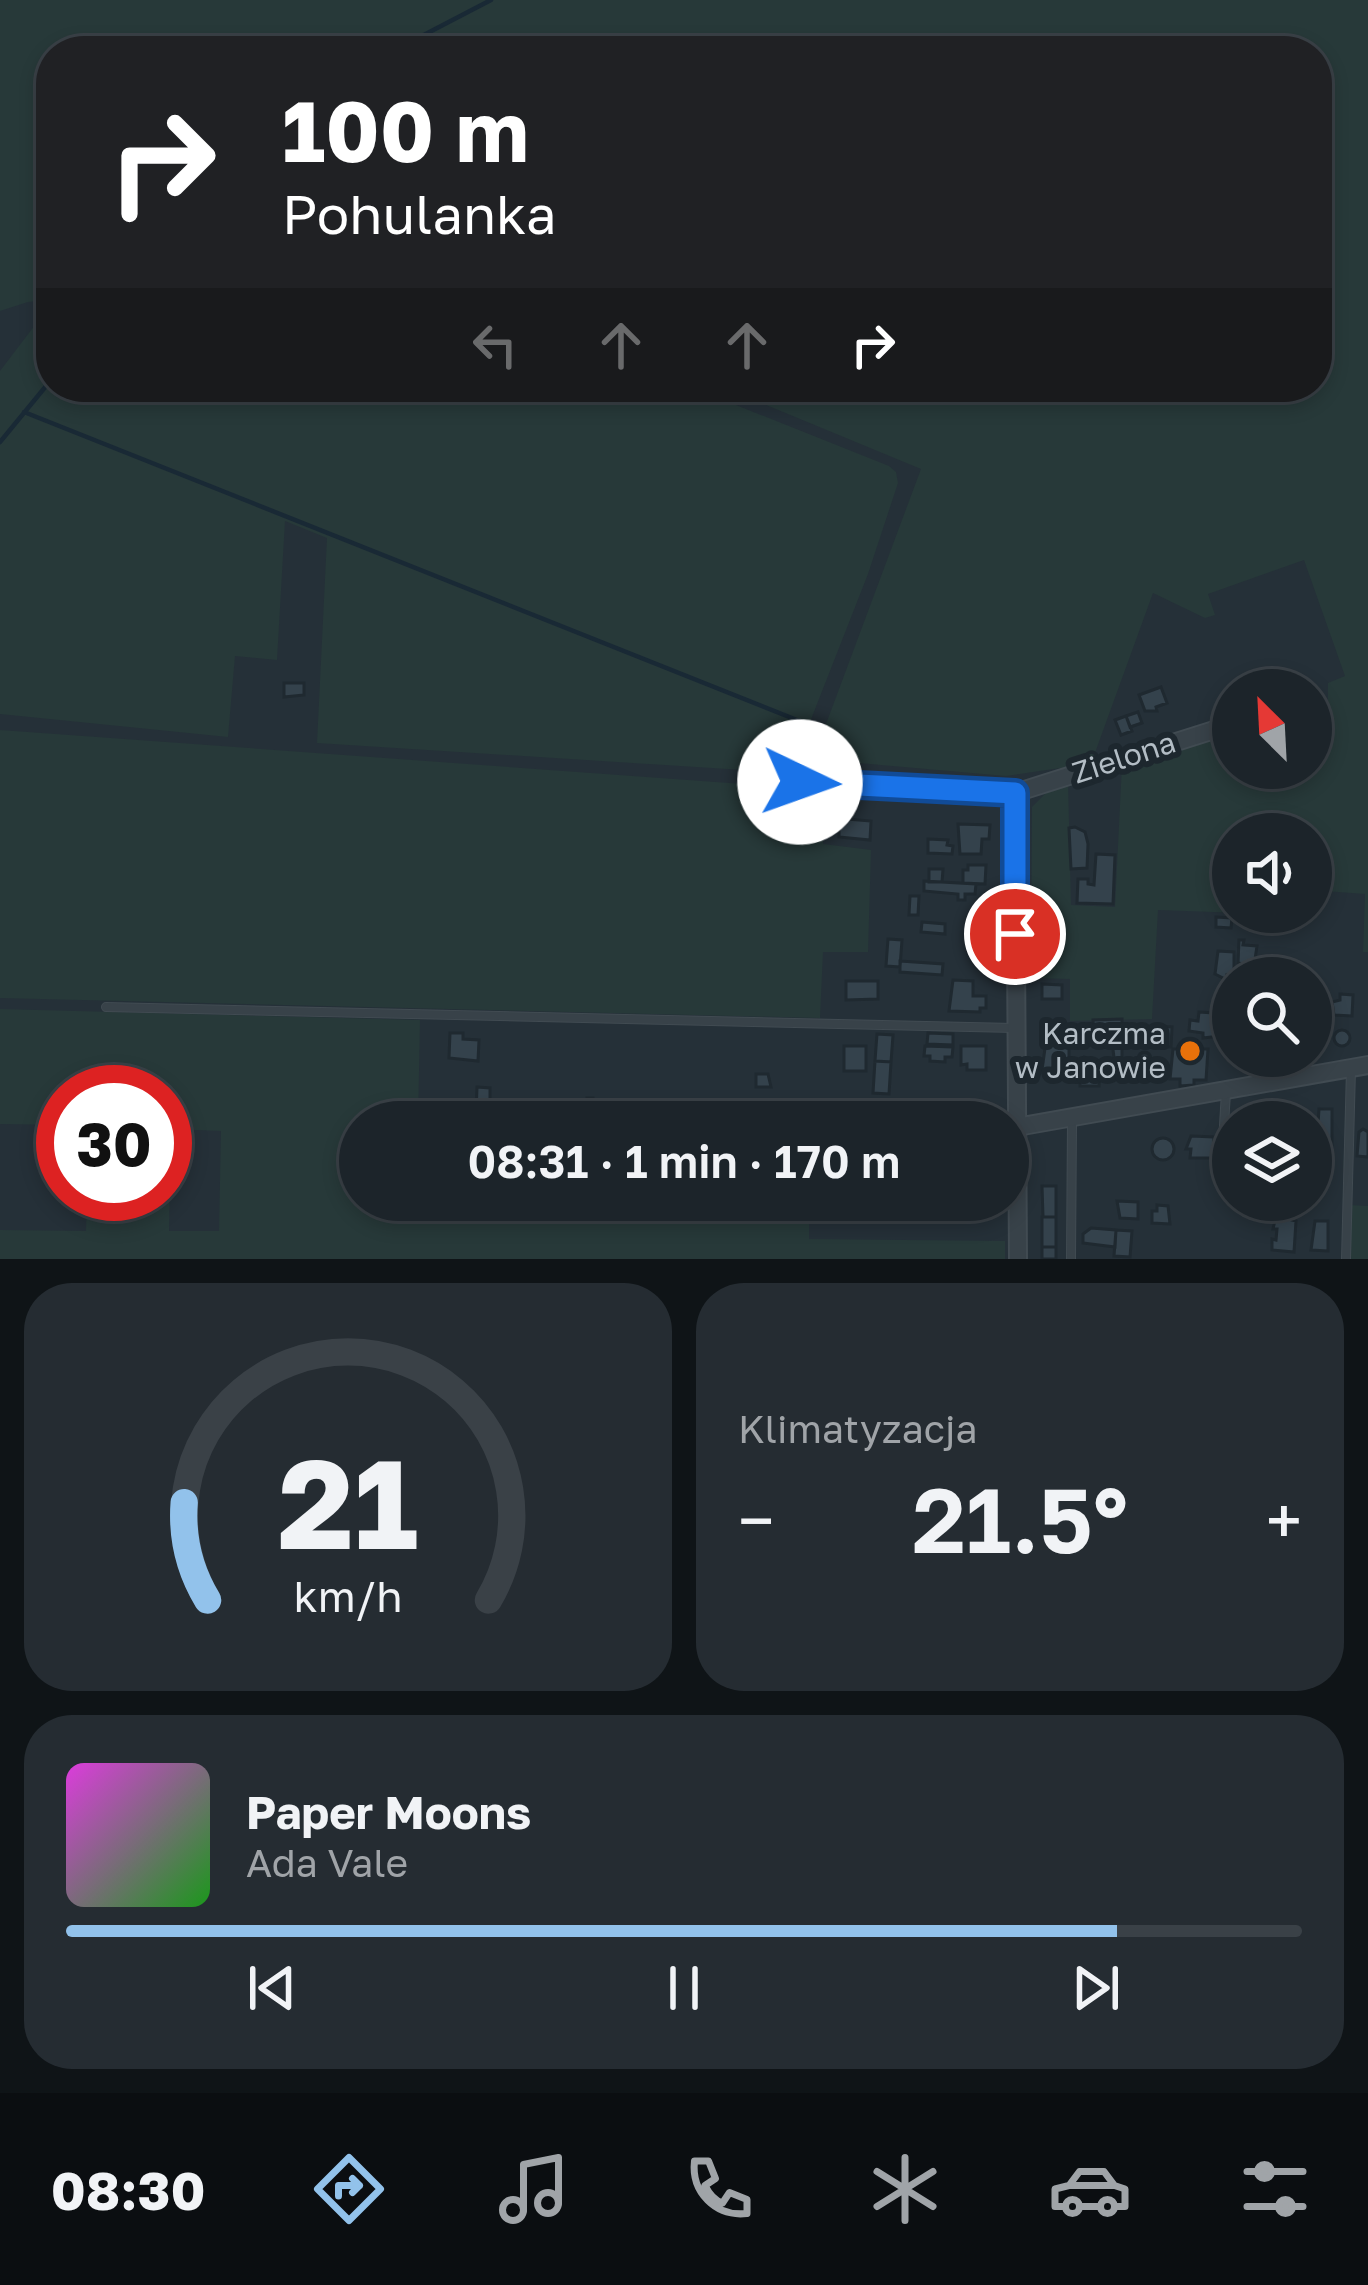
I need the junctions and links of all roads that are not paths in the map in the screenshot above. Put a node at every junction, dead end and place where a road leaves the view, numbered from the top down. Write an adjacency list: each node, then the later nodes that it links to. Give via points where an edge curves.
1 (1212, 731): 3 (street, Zielona)
2 (800, 782): 3 (street, Zielona)
3 (1015, 793): 5 (street)
4 (106, 1007): 5 (lane)
5 (1015, 1028): 8 (street)
6 (1359, 1066): 7 (street); 15 (lane)
7 (1226, 1090): 9 (lane); 10 (street)
8 (1016, 1101)
9 (1225, 1101)
10 (1072, 1120): 11 (street); 14 (lane)
11 (1029, 1125)
12 (1018, 1221): 13 (street)
13 (1018, 1259)
14 (1071, 1259)
15 (1346, 1259)

